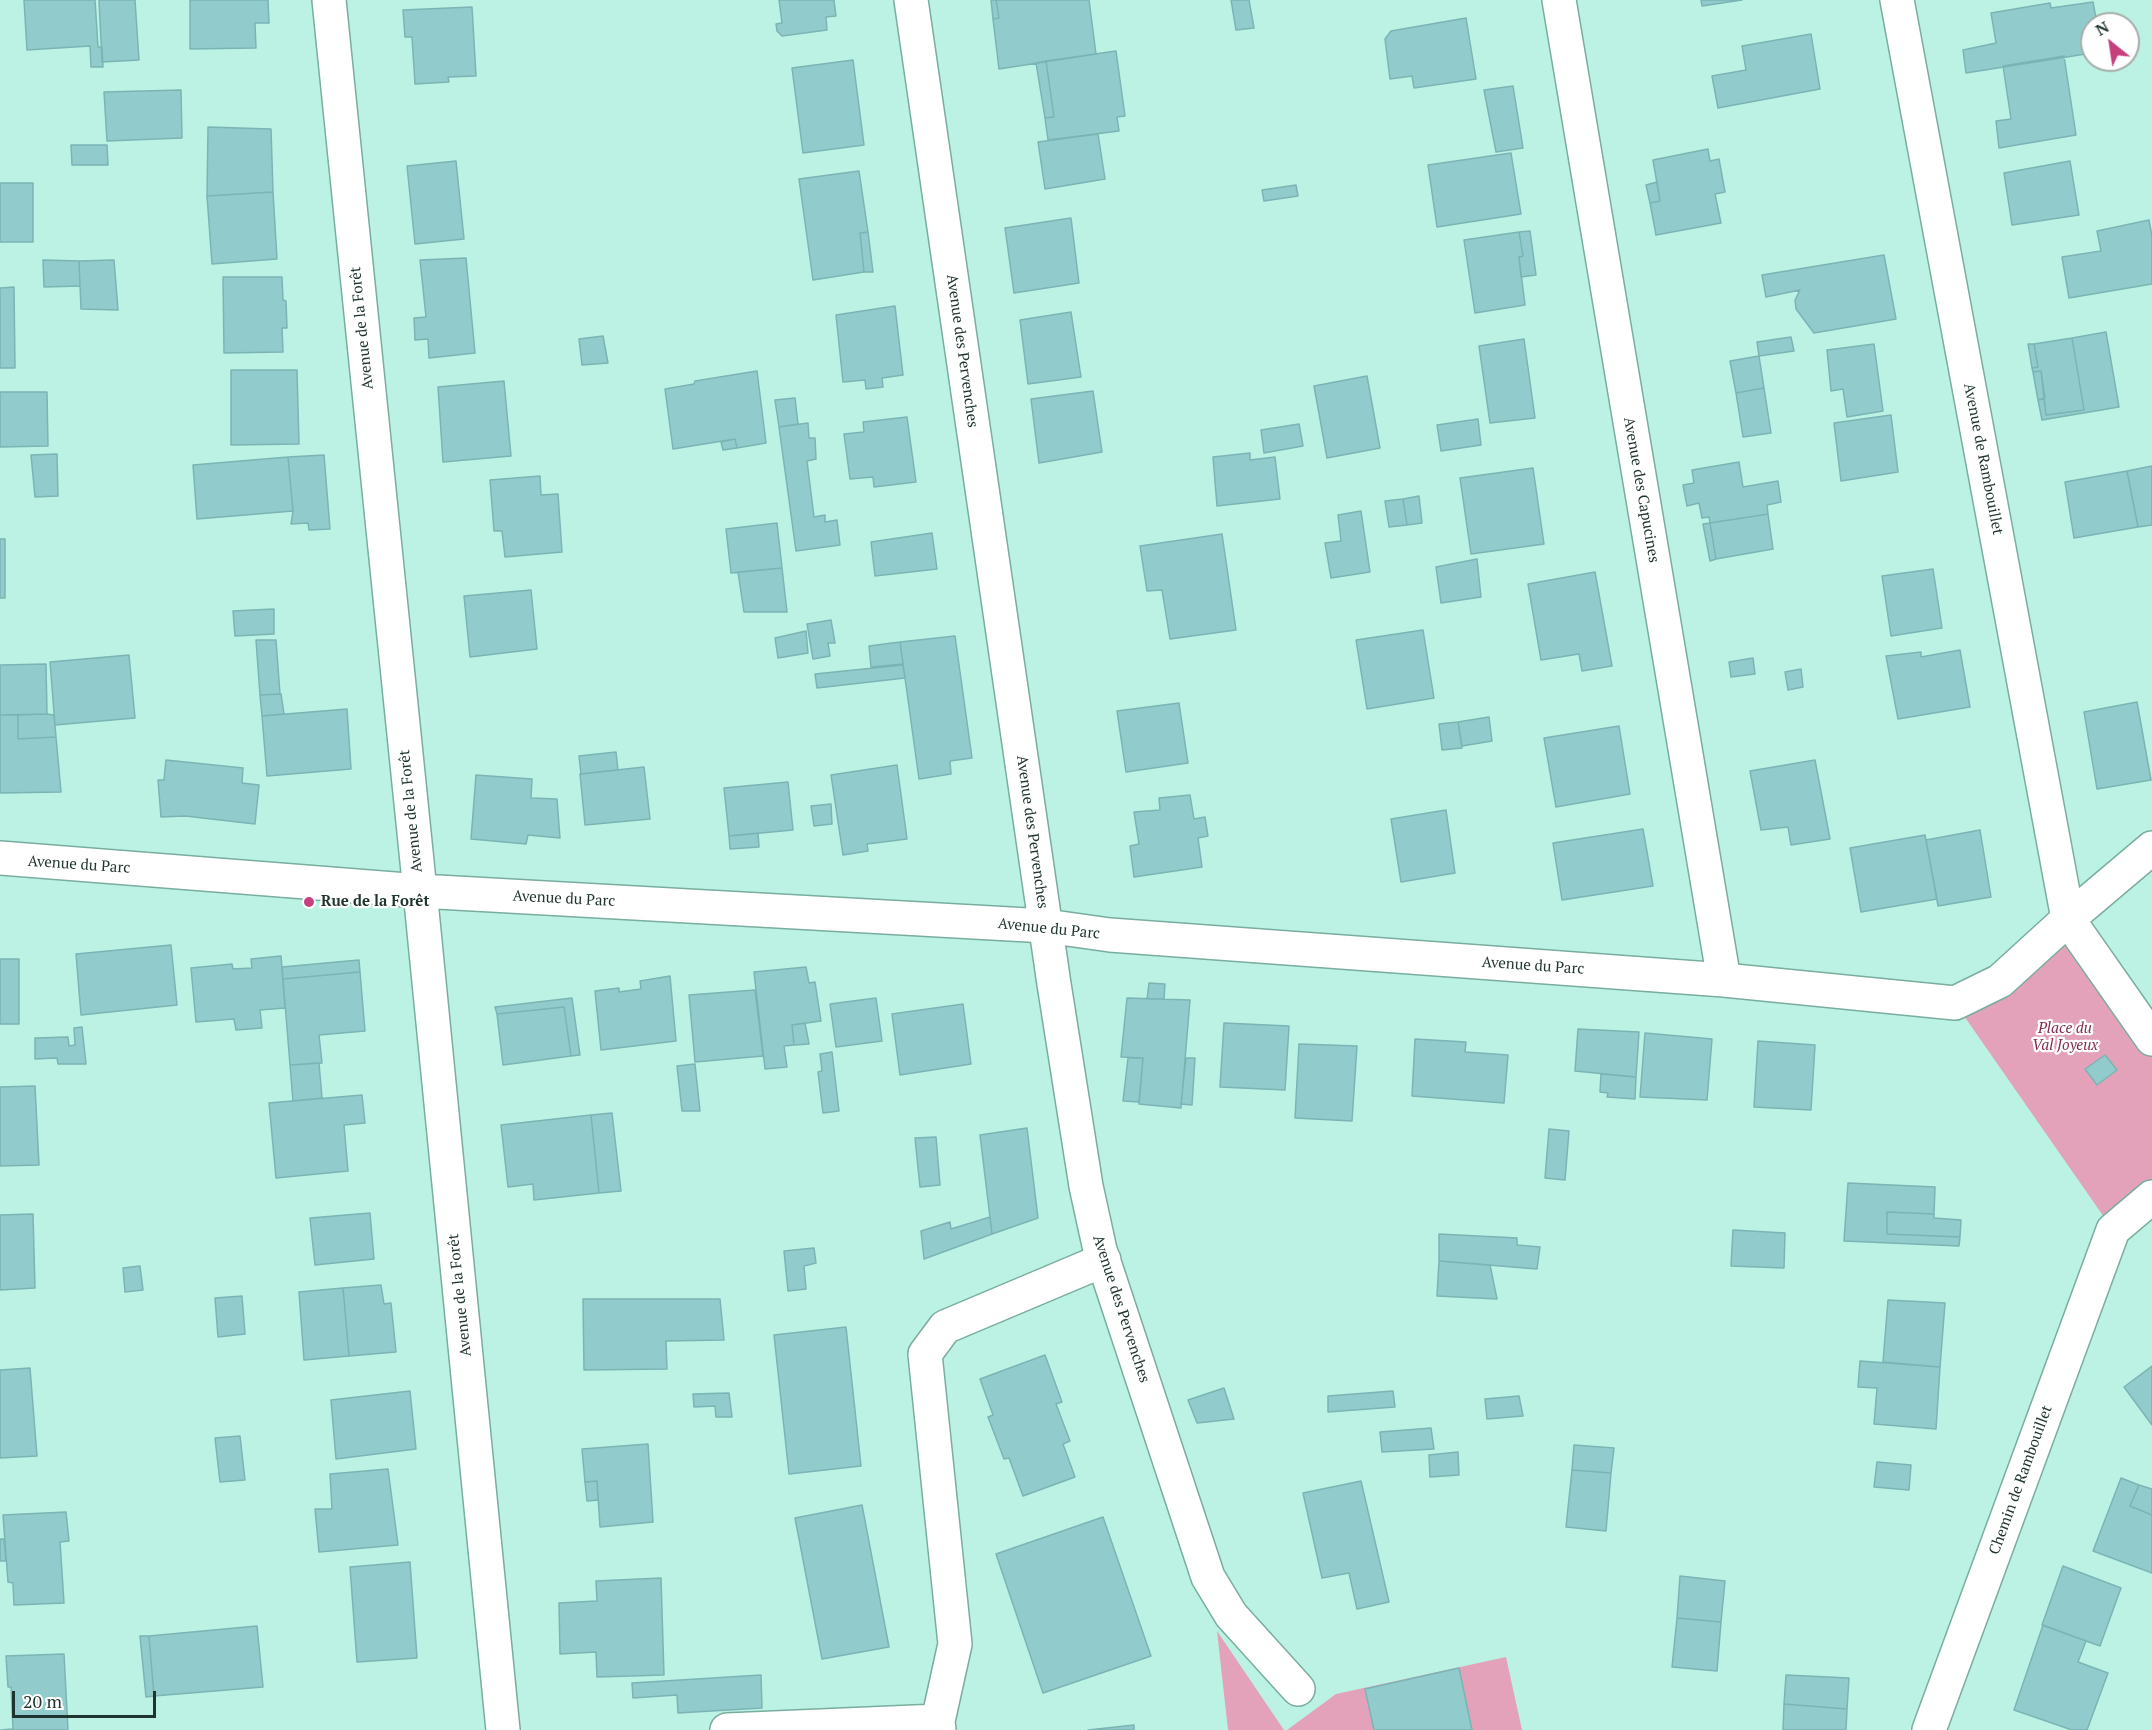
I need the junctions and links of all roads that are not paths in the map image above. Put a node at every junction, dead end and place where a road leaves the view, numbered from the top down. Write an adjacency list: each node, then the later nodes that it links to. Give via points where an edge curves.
1 (328, 0): 7 (street, Avenue de la Forêt)
2 (911, 0): 9 (street, Avenue des Pervenches)
3 (1559, 0): 10 (street, Avenue des Capucines)
4 (1897, 0): 8 (street, Avenue de Rambouillet)
5 (2152, 848): 8 (street, Avenue du Parc)
6 (0, 858): 7 (street, Avenue du Parc)
7 (420, 891): 9 (street, Avenue du Parc); 16 (street, Avenue de la Forêt)
8 (2068, 919): 10 (street, Avenue du Parc, via 2000,981 1955,1003); 11 (street)
9 (1046, 926): 10 (street, Avenue du Parc, via 1110,935); 13 (street, Avenue des Pervenches, via 1086,1186)
10 (1724, 980)
11 (2152, 1039)
12 (2152, 1197): 18 (street, Chemin de Rambouillet, via 2113,1230)
13 (1104, 1260): 14 (street, Avenue des Pervenches, via 1208,1577 1232,1615); 15 (street, via 945,1327 925,1354 955,1644)
14 (1298, 1689)
15 (938, 1725): 17 (street)
16 (503, 1730)
17 (727, 1730)
18 (1929, 1730)

